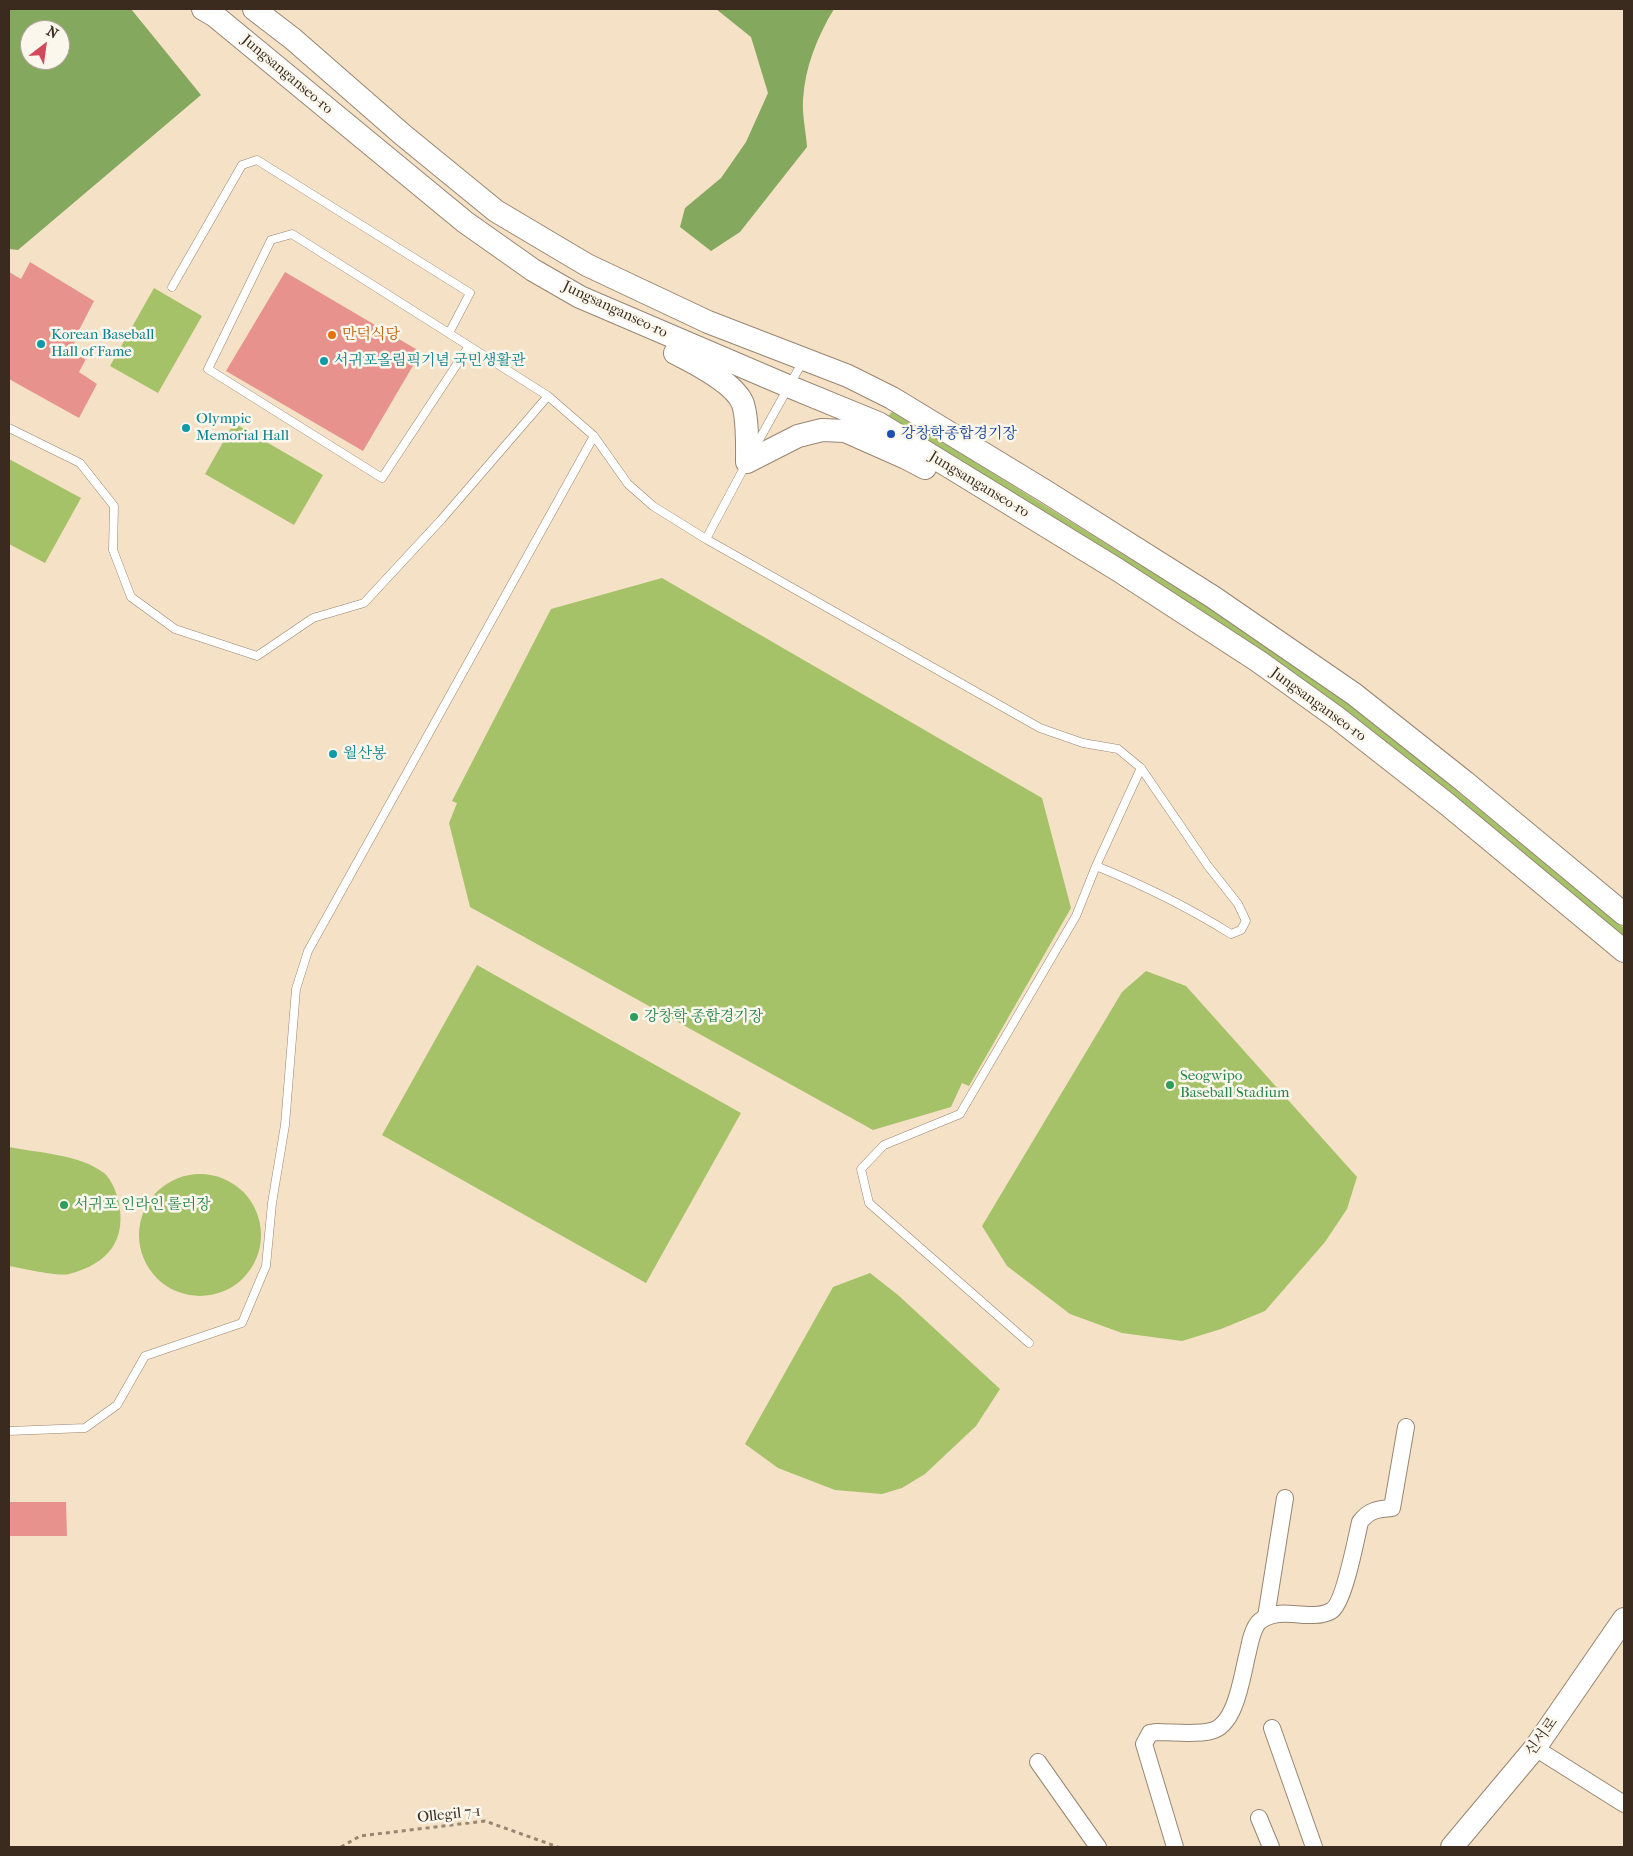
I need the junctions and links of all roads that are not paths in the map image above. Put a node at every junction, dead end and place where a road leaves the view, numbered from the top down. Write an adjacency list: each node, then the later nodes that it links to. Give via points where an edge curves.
1 (203, 9): 4 (main road, Jungsanganseo-ro, via 465,222 533,270)
2 (254, 9): 7 (main road, Jungsanganseo-ro, via 293,38 403,136 496,211 587,266 708,322)
3 (172, 287): 5 (lane, via 242,164 257,160 470,293)
4 (580, 297): 8 (main road, Jungsanganseo-ro); 12 (main road, via 616,324 702,366 729,386 742,403)
5 (449, 333): 6 (lane); 6 (lane, via 292,234 272,240 208,369 382,478)
6 (470, 346): 9 (lane)
7 (804, 359): 8 (lane); 17 (main road, Jungsanganseo-ro, via 892,398 1126,541 1274,638 1382,716)
8 (788, 386): 12 (lane); 13 (main road, Jungsanganseo-ro, via 878,423)
9 (548, 396): 10 (lane, via 364,603 313,618 256,656 175,629 131,597 113,550 114,506 80,463); 11 (lane)
10 (9, 428)
11 (594, 436): 14 (lane, via 628,484 653,506); 21 (lane, via 308,951 296,989 285,1126 272,1203 266,1266 242,1323 145,1356 117,1405 85,1428)
12 (747, 462): 13 (main road, via 798,436 822,430 845,432 906,458 951,482); 14 (lane)
13 (986, 491): 18 (main road, Jungsanganseo-ro, via 1030,515 1197,621 1336,717)
14 (706, 539): 15 (lane, via 1040,728 1083,743 1118,748)
15 (1141, 768): 16 (lane); 16 (lane, via 1238,904 1246,920 1241,930 1232,934 1193,910 1133,880)
16 (1096, 866): 19 (lane, via 1076,916 960,1114 884,1145 861,1169 869,1203)
17 (1624, 914)
18 (1624, 951)
19 (1029, 1343)
20 (1406, 1427): 23 (street, via 1392,1508 1377,1509 1366,1514 1360,1522 1336,1607 1312,1616 1278,1613)
21 (9, 1431)
22 (1285, 1498): 23 (street)
23 (1266, 1617): 31 (street, via 1259,1622 1251,1638 1229,1719 1212,1731 1150,1733 1144,1744)
24 (1624, 1620): 26 (main road, 신서로)
25 (1272, 1728): 33 (street)
26 (1535, 1748): 28 (street); 34 (main road, 신서로)
27 (1038, 1762): 30 (street)
28 (1624, 1804)
29 (1259, 1818): 32 (street)
30 (1098, 1847)
31 (1175, 1847)
32 (1271, 1847)
33 (1314, 1847)
34 (1452, 1847)

